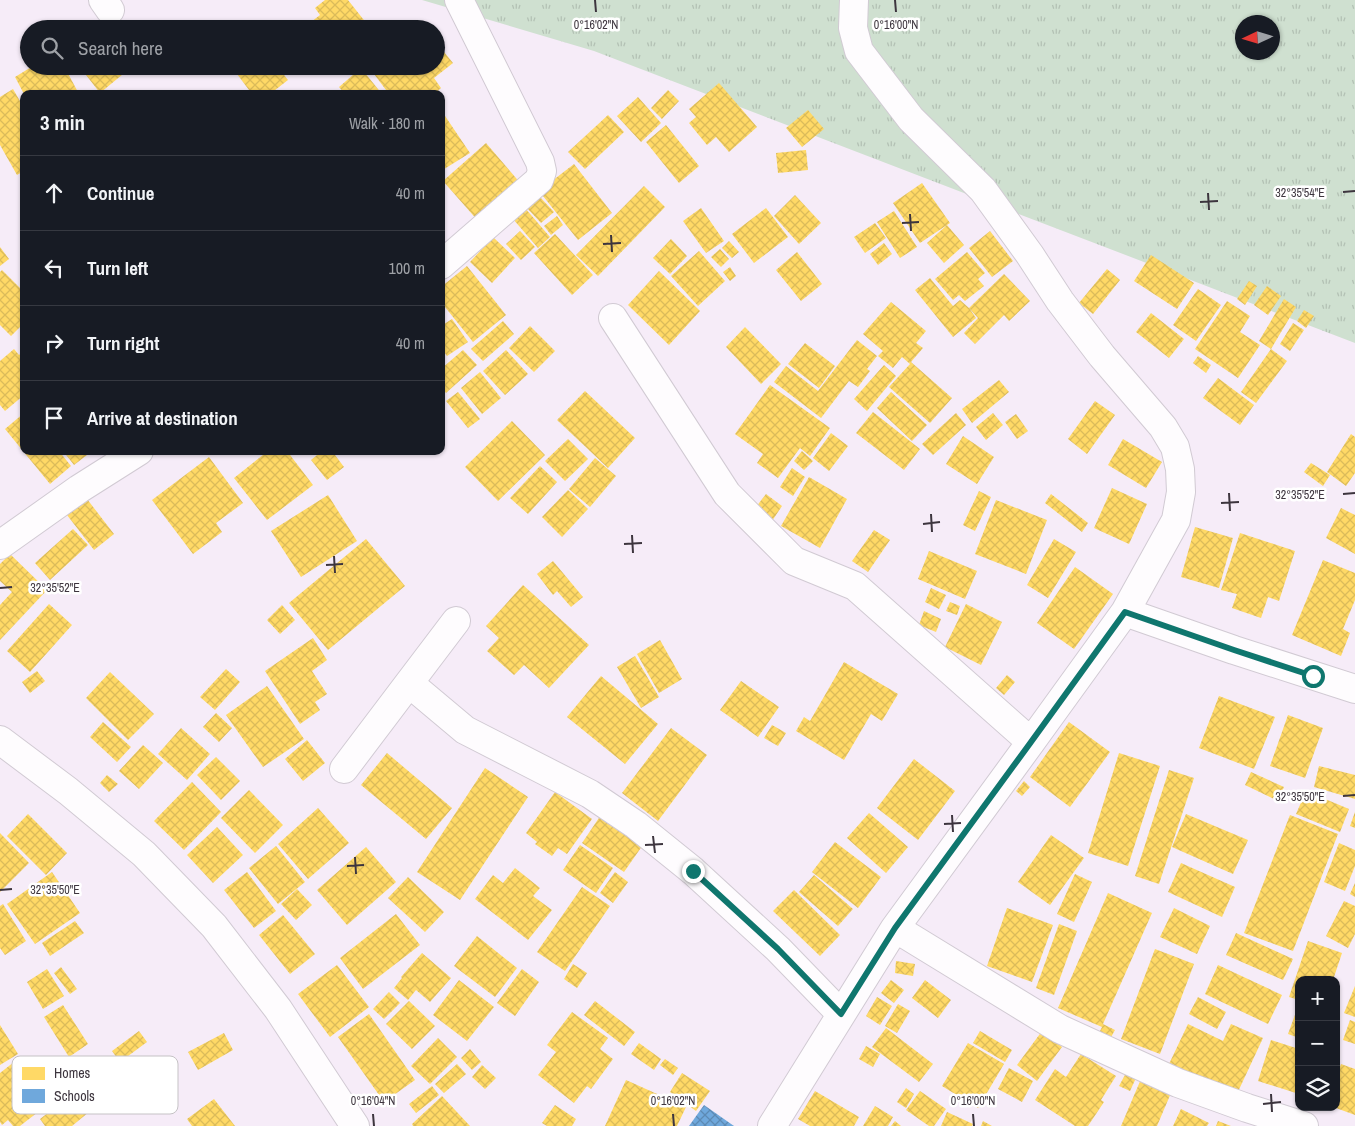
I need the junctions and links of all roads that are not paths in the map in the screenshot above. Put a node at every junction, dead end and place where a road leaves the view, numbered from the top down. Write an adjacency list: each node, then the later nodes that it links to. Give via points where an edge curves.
1 (459, 0): 3 (street, via 542,171 539,180)
2 (854, 0): 7 (street, via 853,28 859,51 911,119 983,190 1066,309 1175,447 1181,492 1176,520)
3 (445, 262)
4 (613, 318): 12 (street, via 727,494 794,561 855,586)
5 (133, 455): 6 (street)
6 (0, 545)
7 (1125, 612): 10 (street); 12 (street)
8 (456, 621): 9 (street)
9 (409, 683): 13 (street); 15 (street, via 465,730 590,794 636,825 693,871 778,949)
10 (1355, 689)
11 (0, 740): 16 (street, via 144,854 214,926 278,1009)
12 (1031, 742): 14 (street)
13 (344, 769)
14 (895, 928): 15 (street); 18 (street, via 1060,1028 1178,1083)
15 (841, 1014): 17 (street)
16 (354, 1126)
17 (772, 1126)
18 (1304, 1126)

